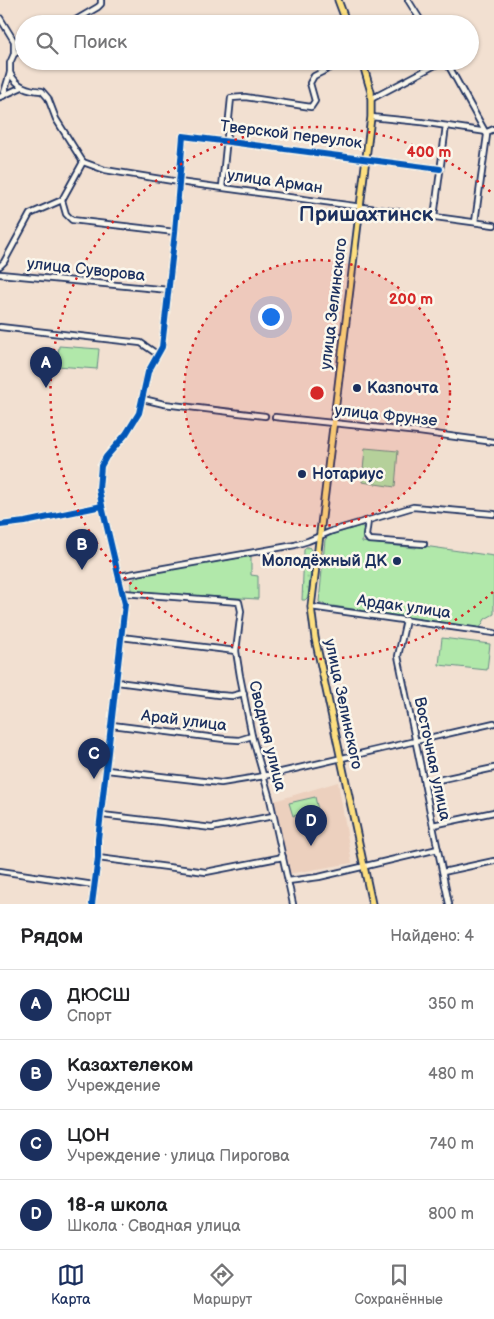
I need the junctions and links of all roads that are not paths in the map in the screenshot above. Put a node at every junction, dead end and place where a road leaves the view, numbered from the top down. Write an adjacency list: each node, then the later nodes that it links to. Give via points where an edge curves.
1 (101, 0): 4 (street, via 98,7)
2 (338, 0): 5 (main road)
3 (408, 0): 6 (street)
4 (84, 15)
5 (344, 15)
6 (417, 15)
7 (0, 18): 8 (street, via 14,41)
8 (14, 54): 13 (street)
9 (326, 70): 21 (street, Тверской переулок, via 314,76 310,83 315,101 311,107 245,97 231,98)
10 (365, 70): 16 (main road, улица Зелинского)
11 (427, 70): 16 (street)
12 (449, 70): 20 (street)
13 (10, 73): 14 (street); 15 (street)
14 (22, 88): 15 (street); 23 (street, via 42,91 48,98 56,119)
15 (1, 96)
16 (371, 99): 17 (main road, улица Зелинского)
17 (371, 117): 18 (street); 22 (main road, улица Зелинского)
18 (446, 126): 20 (street); 24 (street)
19 (494, 129): 20 (street)
20 (487, 132): 30 (street)
21 (228, 141): 22 (street, Тверской переулок); 25 (street, Тверской переулок, via 183,136); 26 (street, Тверской переулок)
22 (366, 159): 24 (street, Тверской переулок); 28 (main road, улица Зелинского)
23 (83, 162): 25 (street, улица Арман, via 105,170); 27 (street)
24 (440, 169): 29 (street)
25 (180, 182): 26 (street, улица Арман); 32 (street)
26 (222, 188): 28 (street, улица Арман)
27 (62, 200): 32 (street, via 66,214 72,220); 33 (street, via 30,214)
28 (359, 207): 29 (street, улица Арман); 41 (main road, улица Зелинского)
29 (434, 217): 30 (street, улица Арман)
30 (475, 222): 31 (street, улица Арман)
31 (494, 224)
32 (175, 232): 35 (street)
33 (0, 266)
34 (0, 274): 35 (street, улица Суворова)
35 (169, 290): 37 (street, via 162,347)
36 (0, 328): 37 (street, via 141,343)
37 (157, 354): 38 (street, via 148,372)
38 (143, 399): 39 (street); 43 (street, via 139,413 102,466 99,488)
39 (265, 416)
40 (275, 417): 41 (street, улица Фрунзе)
41 (333, 423): 42 (street, улица Фрунзе); 47 (main road, улица Зелинского)
42 (494, 442)
43 (102, 506): 46 (street); 49 (street)
44 (494, 514): 45 (street, via 413,507)
45 (368, 521): 47 (street); 48 (street, via 366,536 369,540)
46 (0, 525)
47 (320, 535): 49 (street, via 295,545); 51 (main road, улица Зелинского)
48 (424, 544)
49 (119, 576): 50 (street)
50 (123, 593): 54 (street); 55 (street, Сводная улица, via 239,602 241,611)
51 (311, 607): 52 (street, Ардак улица); 62 (main road, улица Зелинского)
52 (406, 620): 53 (street, Ардак улица); 61 (street, Восточная улица, via 398,656)
53 (494, 633)
54 (121, 637): 55 (street); 56 (street)
55 (236, 651): 57 (street, Сводная улица)
56 (117, 682): 57 (street, via 218,695); 59 (street)
57 (244, 693): 60 (street, Сводная улица)
58 (494, 723): 61 (street)
59 (112, 725): 60 (street, Арай улица, via 224,739 239,740); 64 (street)
60 (252, 736): 65 (street, Сводная улица)
61 (415, 742): 62 (street); 66 (street, Восточная улица)
62 (340, 759): 65 (street); 75 (main road, улица Зелинского)
63 (494, 768): 66 (street)
64 (107, 770): 65 (street, via 221,783); 68 (street)
65 (264, 776): 69 (street, Сводная улица)
66 (424, 783): 70 (street, Восточная улица)
67 (494, 812): 70 (street)
68 (102, 815): 69 (street, via 212,828); 73 (street)
69 (273, 816): 72 (street, Сводная улица)
70 (433, 825): 71 (street, Восточная улица)
71 (438, 849): 75 (street); 77 (street, Восточная улица)
72 (283, 857): 73 (street, via 206,872); 78 (street, Сводная улица)
73 (98, 858): 79 (street)
74 (494, 861): 77 (street)
75 (364, 867): 78 (street); 82 (main road, улица Зелинского)
76 (0, 872): 79 (street)
77 (443, 872): 83 (street, Восточная улица)
78 (288, 881): 81 (street, Сводная улица)
79 (94, 885): 80 (street)
80 (92, 904)
81 (293, 904)
82 (372, 904)
83 (450, 904)

